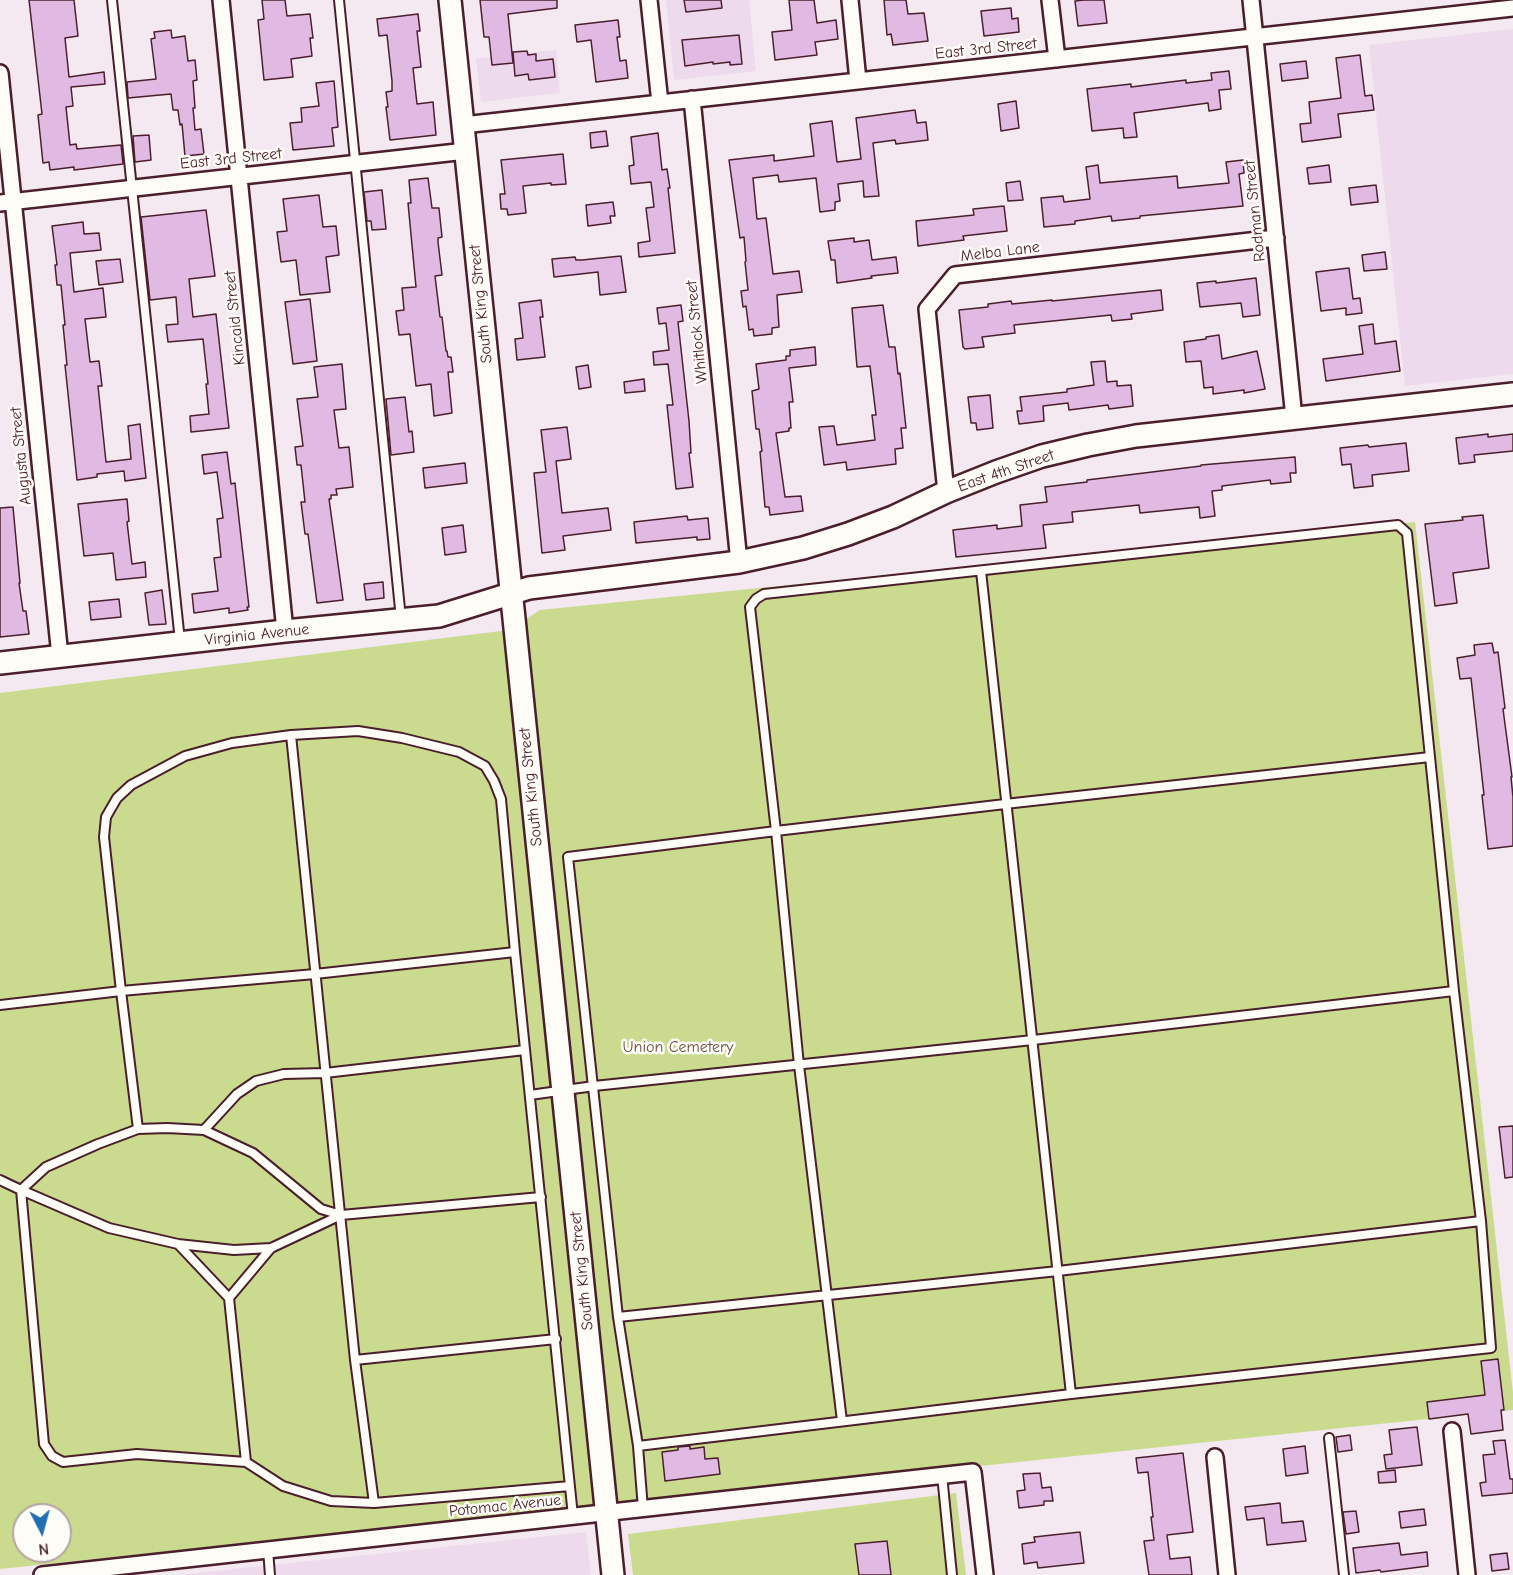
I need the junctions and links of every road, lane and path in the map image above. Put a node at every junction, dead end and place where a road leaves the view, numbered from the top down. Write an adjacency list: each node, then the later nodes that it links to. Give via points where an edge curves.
1 (112, 0): 21 (lane)
2 (221, 0): 20 (street, Kincaid Street)
3 (339, 0): 19 (lane)
4 (450, 0): 17 (street, South King Street)
5 (649, 0): 16 (street)
6 (850, 0): 14 (street)
7 (1050, 0): 12 (street)
8 (1251, 0): 11 (street, Rodman Street)
9 (1452, 7): 10 (street, East 3rd Street); 11 (street, East 3rd Street)
10 (1513, 8)
11 (1255, 36): 12 (street, East 3rd Street); 23 (street, Rodman Street)
12 (1056, 59): 14 (street, East 3rd Street)
13 (0, 74): 22 (street, Augusta Street)
14 (858, 81): 15 (street, East 3rd Street)
15 (692, 99): 16 (street, East 3rd Street); 27 (street, Whitlock Street)
16 (660, 103): 17 (street, East 3rd Street)
17 (463, 125): 18 (street, South King Street)
18 (466, 151): 19 (street, East 3rd Street); 29 (street, South King Street)
19 (356, 163): 20 (street, East 3rd Street); 30 (lane)
20 (239, 176): 21 (street, East 3rd Street); 31 (street, Kincaid Street)
21 (133, 188): 22 (street, East 3rd Street); 32 (lane)
22 (7, 202): 33 (street, Augusta Street)
23 (1276, 238): 25 (street, Rodman Street); 26 (street, Melba Lane, via 955,275 927,309)
24 (1513, 394): 25 (street, East 4th Street)
25 (1294, 418): 26 (street, East 4th Street, via 1088,445 1042,456)
26 (946, 492): 27 (street, East 4th Street, via 848,534)
27 (738, 562): 29 (street, East 4th Street, via 529,588)
28 (981, 571): 36 (lane, via 1398,525 1407,533); 37 (lane); 38 (lane, via 764,594 756,599 750,608)
29 (511, 594): 30 (street, Virginia Avenue, via 439,616); 49 (street, South King Street)
30 (401, 620): 31 (street, Virginia Avenue)
31 (285, 631): 32 (street, Virginia Avenue)
32 (180, 643): 33 (street, Virginia Avenue)
33 (60, 656): 34 (street, Virginia Avenue)
34 (0, 663)
35 (291, 735): 39 (lane, via 369,732 459,752 485,766 501,799); 40 (lane); 41 (lane, via 232,742 184,756 131,785 117,798 106,817 104,837)
36 (1430, 757): 37 (lane); 42 (lane)
37 (1005, 804): 38 (lane); 44 (lane)
38 (776, 831): 46 (lane); 48 (lane, via 568,857)
39 (515, 951): 40 (lane); 45 (lane)
40 (315, 974): 41 (lane); 47 (lane)
41 (120, 991): 43 (lane); 51 (lane)
42 (1454, 991): 44 (lane); 57 (lane)
43 (0, 1005)
44 (1033, 1040): 46 (lane); 60 (lane)
45 (525, 1050): 47 (lane); 50 (lane)
46 (799, 1065): 48 (lane); 61 (lane)
47 (325, 1073): 52 (lane, via 284,1074 256,1081 237,1094); 56 (lane)
48 (594, 1086): 49 (lane); 63 (lane)
49 (563, 1090): 50 (lane); 77 (street, South King Street)
50 (530, 1095): 55 (lane)
51 (138, 1129): 52 (lane); 54 (lane, via 46,1167)
52 (204, 1130): 56 (lane, via 253,1153 321,1209)
53 (0, 1180): 54 (lane)
54 (21, 1190): 58 (lane, via 109,1228); 72 (lane, via 44,1444 52,1456 63,1462 137,1454)
55 (541, 1197): 56 (lane); 64 (lane)
56 (340, 1215): 59 (lane); 65 (lane)
57 (1481, 1221): 60 (lane); 66 (lane, via 1491,1348)
58 (178, 1244): 59 (lane, via 234,1250); 62 (lane)
59 (271, 1248): 62 (lane)
60 (1058, 1271): 61 (lane); 66 (lane)
61 (828, 1295): 63 (lane); 67 (lane)
62 (229, 1298): 72 (lane)
63 (618, 1317): 70 (lane)
64 (556, 1339): 65 (lane); 74 (lane)
65 (355, 1360): 75 (lane)
66 (1071, 1394): 67 (lane)
67 (842, 1421): 70 (lane)
68 (1452, 1431): 87 (street)
69 (1329, 1438): 86 (lane)
70 (638, 1446): 76 (lane)
71 (1215, 1457): 85 (street)
72 (246, 1462): 75 (lane, via 283,1486 332,1501)
73 (942, 1475): 76 (street, Potomac Avenue); 83 (lane); 84 (street, Potomac Avenue, via 973,1472)
74 (570, 1486): 75 (lane); 78 (lane)
75 (374, 1503)
76 (643, 1509): 77 (street, Potomac Avenue)
77 (607, 1513): 78 (street, Potomac Avenue); 82 (street, South King Street)
78 (573, 1516): 79 (street, Potomac Avenue)
79 (268, 1550): 80 (street, Potomac Avenue); 81 (lane)
80 (42, 1575)
81 (270, 1575)
82 (613, 1575)
83 (952, 1575)
84 (985, 1575)
85 (1227, 1575)
86 (1344, 1575)
87 (1467, 1575)

